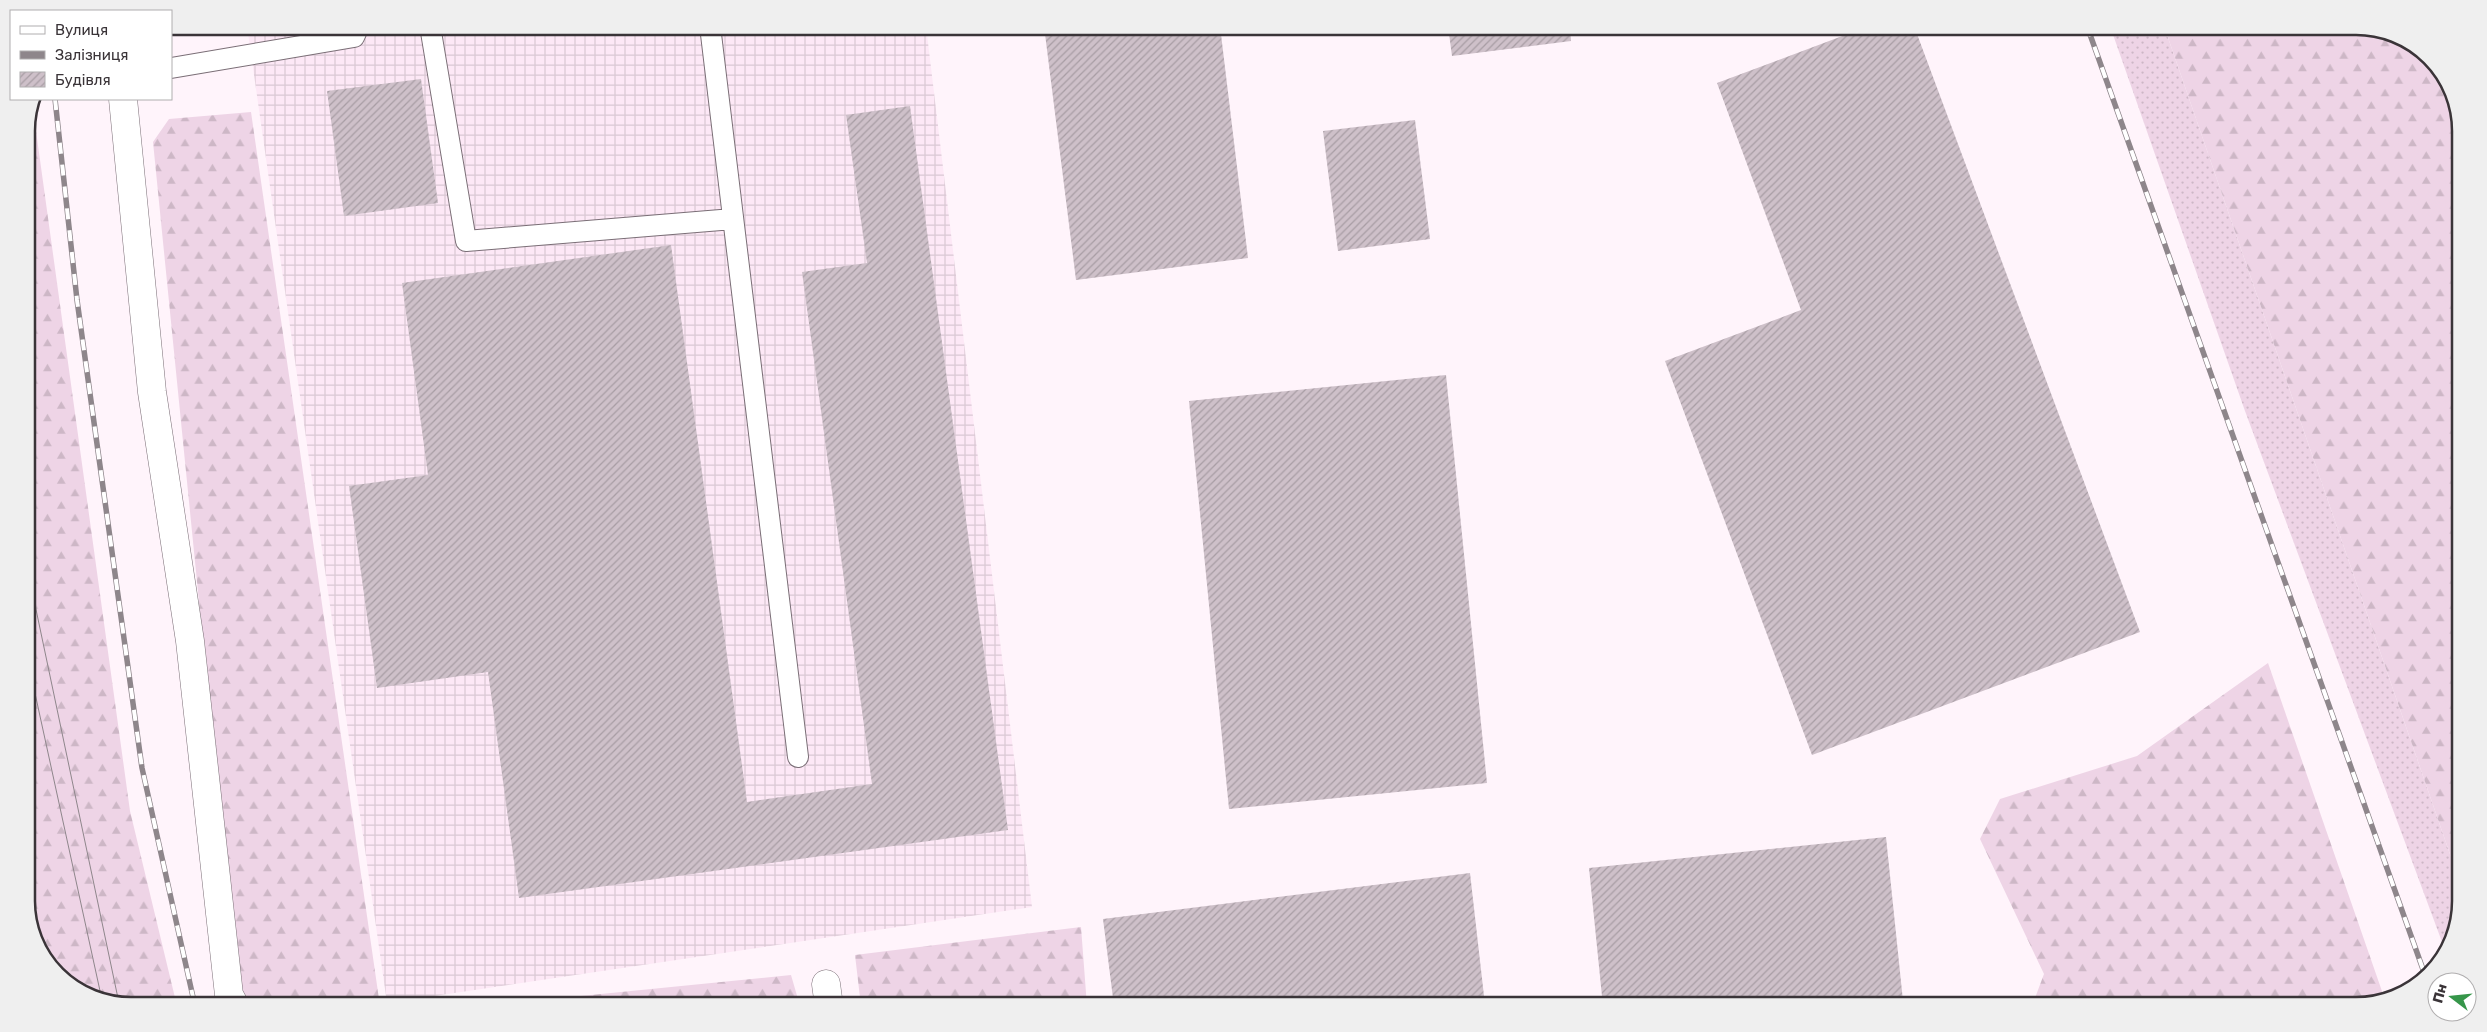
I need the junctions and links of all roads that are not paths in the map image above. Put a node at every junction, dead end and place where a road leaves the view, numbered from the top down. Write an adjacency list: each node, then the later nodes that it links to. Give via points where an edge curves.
1 (355, 35): 4 (lane)
2 (432, 35): 6 (lane, via 466,241)
3 (711, 35): 6 (lane)
4 (172, 68)
5 (123, 100): 8 (street, via 152,392 190,641)
6 (733, 219): 7 (lane)
7 (798, 757)
8 (230, 997)

